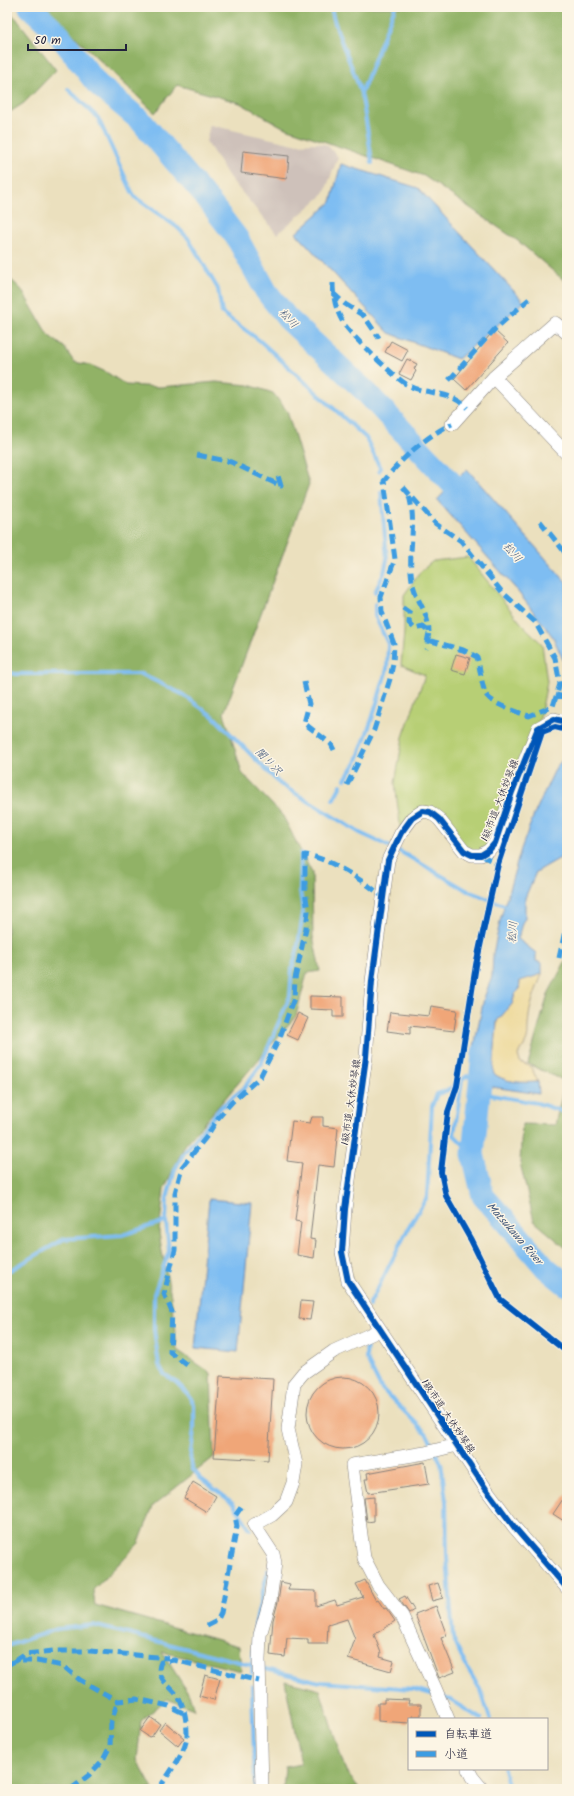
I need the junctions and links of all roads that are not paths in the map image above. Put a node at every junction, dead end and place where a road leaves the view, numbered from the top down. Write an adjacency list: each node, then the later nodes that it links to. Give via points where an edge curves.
1 (567, 333): 2 (street, via 555,323)
2 (494, 377): 3 (street); 4 (street)
3 (452, 424)
4 (567, 454)
5 (561, 721): 6 (street, 1級市道 大休妙琴線, via 538,728 495,843 489,850 481,855 464,851 439,819 430,812 422,811 412,818 398,838 388,860 342,1252 348,1281)
6 (376, 1328): 7 (street, 1級市道 大休妙琴線); 11 (street, via 334,1351 303,1373 294,1384 288,1428 296,1464 293,1483 286,1502 272,1515 254,1525 273,1554 275,1563 270,1601 260,1635)
7 (457, 1446): 8 (street, 1級市道 大休妙琴線, via 515,1528); 9 (street, via 352,1466 364,1558 378,1585 402,1616)
8 (567, 1588)
9 (447, 1716)
10 (468, 1770): 12 (street)
11 (262, 1789)
12 (482, 1789)

